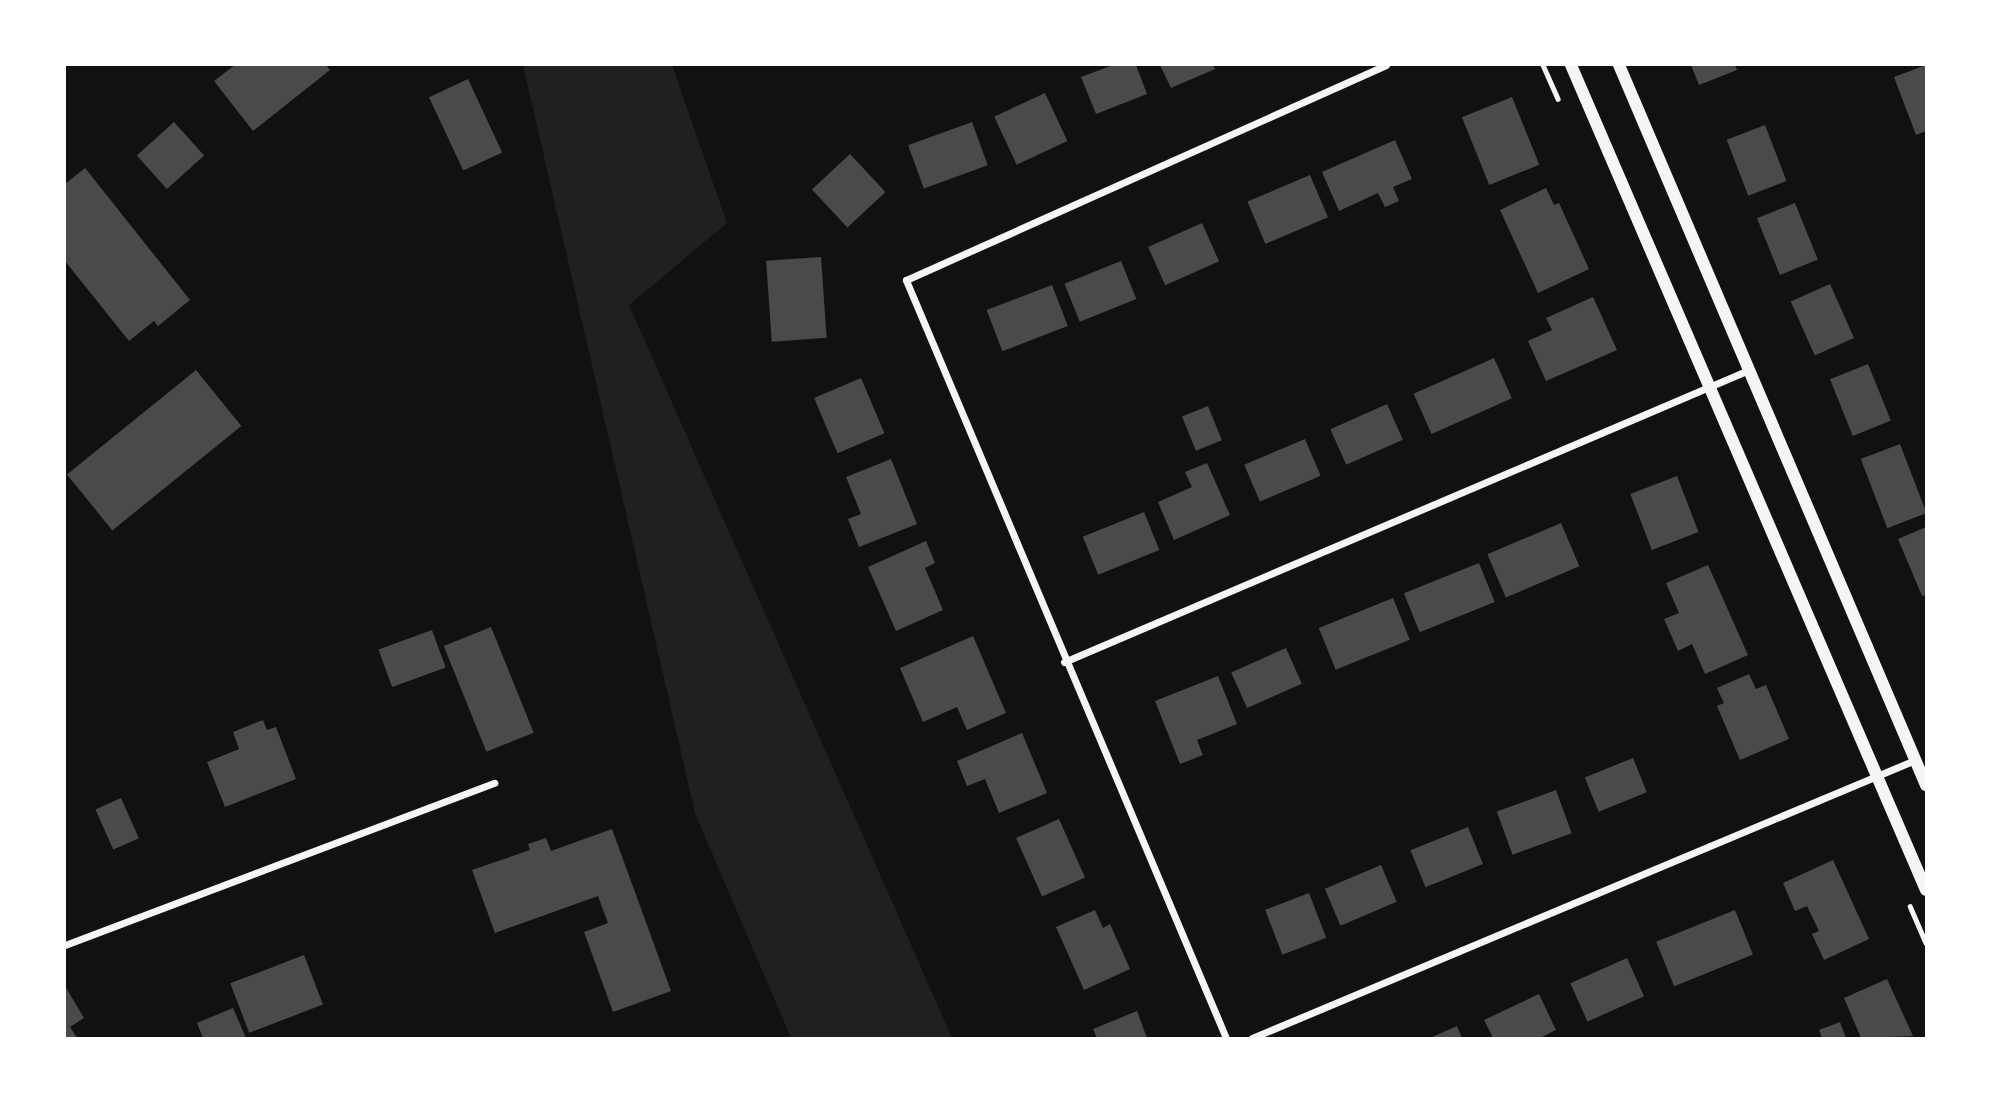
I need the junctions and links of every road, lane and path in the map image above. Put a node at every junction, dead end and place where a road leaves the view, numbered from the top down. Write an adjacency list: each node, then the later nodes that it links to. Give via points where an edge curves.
1 (1386, 65): 6 (street, via 906,280)
2 (1571, 65): 5 (street)
3 (1619, 65): 4 (street)
4 (1749, 370): 5 (street); 7 (street)
5 (1709, 386): 6 (street); 8 (street)
6 (1064, 662): 13 (street)
7 (1916, 760): 8 (street); 10 (street)
8 (1876, 776): 11 (street); 14 (street)
9 (494, 783): 12 (street)
10 (1926, 785)
11 (1926, 890)
12 (65, 945)
13 (1226, 1038)
14 (1252, 1038)

